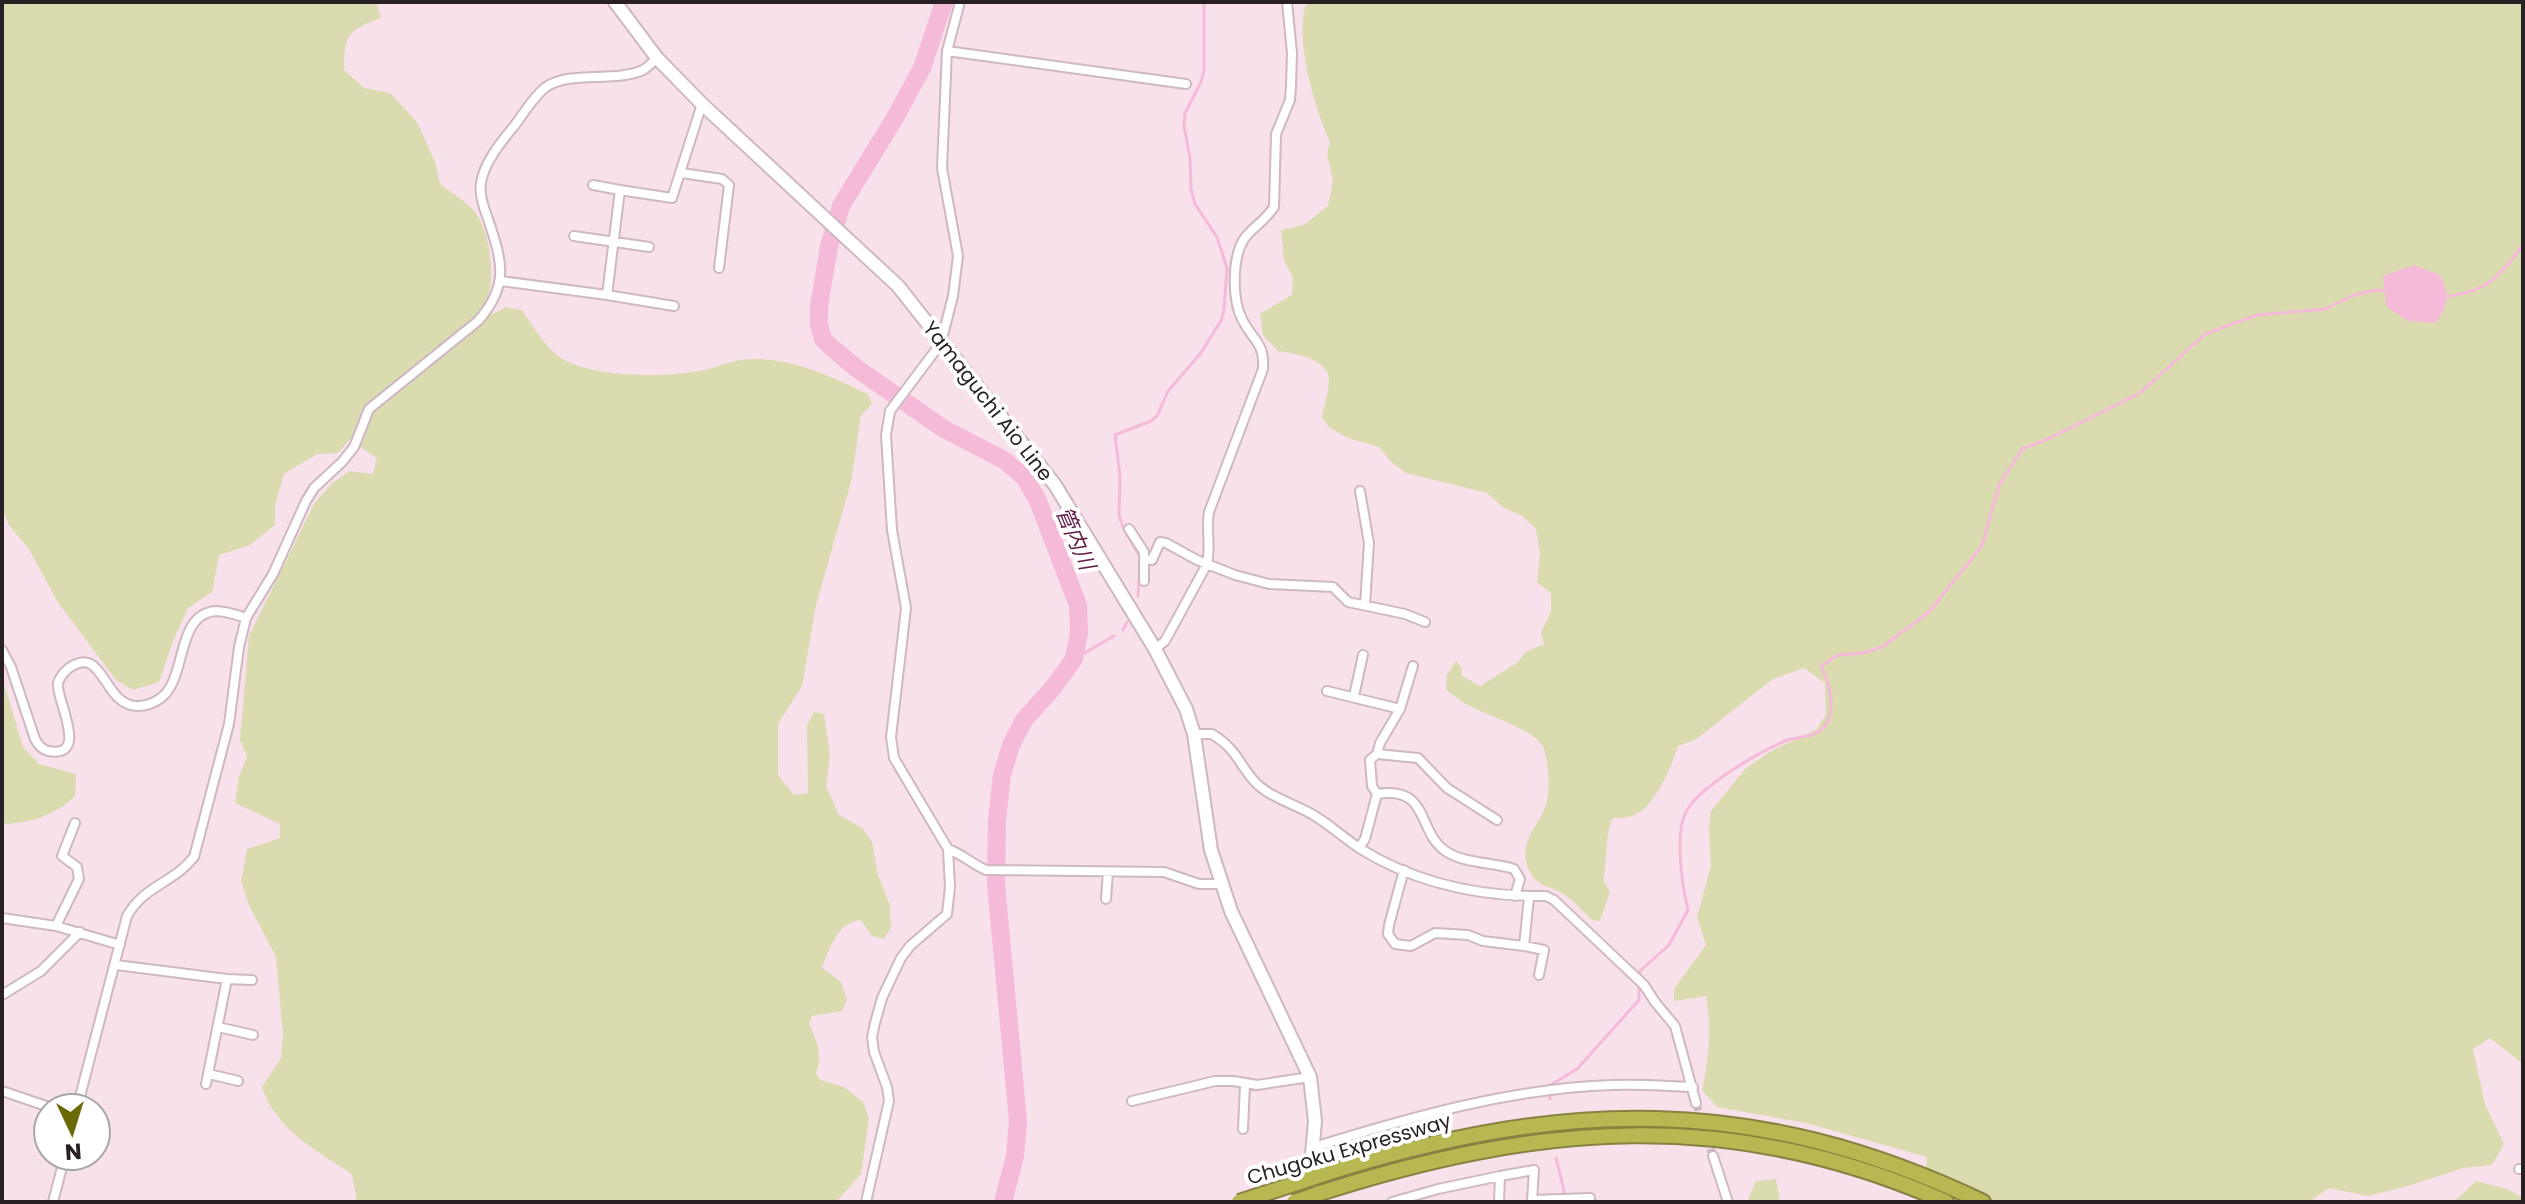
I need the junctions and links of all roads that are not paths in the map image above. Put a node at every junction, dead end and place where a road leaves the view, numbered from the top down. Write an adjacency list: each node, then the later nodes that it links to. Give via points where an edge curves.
1 (615, 2): 5 (main road, Yamaguchi Aio Line)
2 (960, 2): 4 (street)
3 (1287, 2): 22 (street, via 1291,86 1276,134 1274,207 1243,240 1238,256 1237,307 1262,347 1263,369 1209,512)
4 (947, 51): 6 (street); 18 (street, via 942,168 958,256)
5 (657, 58): 7 (main road, Yamaguchi Aio Line); 15 (street, via 642,70 546,87 506,136 481,184 501,261)
6 (1186, 84)
7 (702, 104): 8 (street); 18 (main road, Yamaguchi Aio Line, via 898,286)
8 (682, 173): 10 (street, via 672,198); 14 (street, via 722,179 729,185)
9 (593, 185): 10 (street)
10 (620, 190): 12 (street)
11 (574, 236): 12 (street)
12 (613, 242): 13 (street); 16 (street)
13 (649, 247)
14 (719, 268)
15 (501, 281): 16 (street); 25 (street, via 492,306 478,321 369,409 354,447 306,501)
16 (607, 295): 17 (street)
17 (674, 306)
18 (941, 343): 27 (main road, Yamaguchi Aio Line, via 1055,485); 40 (street, via 887,419 886,445 892,530 906,608 891,737 894,758)
19 (1360, 491): 24 (street, via 1369,543)
20 (1129, 529): 21 (street)
21 (1145, 559): 22 (street, via 1152,560 1160,542); 23 (street)
22 (1207, 564): 24 (street, via 1269,584 1333,587 1348,602); 27 (street, via 1165,641)
23 (1144, 581)
24 (1365, 605): 26 (street)
25 (246, 618): 28 (street, via 218,611 201,615 191,626 172,684 149,705 122,703 91,663 70,668 58,682 70,736 60,750 49,751 35,739); 50 (street, via 229,724 194,857 135,902)
26 (1425, 622)
27 (1155, 649): 34 (main road, Yamaguchi Aio Line)
28 (2, 650)
29 (1363, 655): 32 (street)
30 (1413, 666): 33 (street)
31 (1327, 691): 32 (street)
32 (1354, 696): 33 (street)
33 (1400, 709): 35 (street)
34 (1194, 734): 39 (street, via 1212,734 1225,742 1257,784); 43 (main road, Yamaguchi Aio Line)
35 (1377, 754): 36 (street, via 1370,760); 37 (street, via 1418,758 1447,788)
36 (1377, 794): 39 (street); 44 (street, via 1390,792 1412,800 1437,843 1455,857 1514,869 1520,879)
37 (1497, 820)
38 (75, 823): 48 (street, via 62,856 77,867 79,879)
39 (1359, 848): 41 (street)
40 (948, 849): 42 (street, via 986,870); 79 (street, via 947,914 901,958 875,1023 874,1052 889,1101)
41 (1404, 870): 44 (street, via 1444,885); 51 (street, via 1388,934 1395,944 1411,946 1435,933)
42 (1108, 872): 43 (street, via 1164,872 1199,884); 46 (street)
43 (1221, 884): 60 (main road, Yamaguchi Aio Line)
44 (1515, 896): 45 (street)
45 (1529, 897): 51 (street); 64 (street, via 1554,900 1644,985 1675,1026)
46 (1106, 899)
47 (2, 918): 48 (street)
48 (56, 926): 49 (street)
49 (80, 932): 50 (street); 56 (street, via 41,971)
50 (120, 945): 52 (street)
51 (1524, 946): 53 (street, via 1544,950)
52 (116, 965): 54 (street); 66 (street)
53 (1539, 975)
54 (227, 979): 55 (street); 57 (street)
55 (252, 980)
56 (2, 995)
57 (218, 1027): 58 (street); 59 (street)
58 (253, 1035)
59 (209, 1074): 61 (street); 62 (street)
60 (1310, 1077): 63 (street); 71 (main road, Yamaguchi Aio Line)
61 (238, 1081)
62 (206, 1084)
63 (1245, 1084): 68 (street, via 1215,1081); 70 (street)
64 (1693, 1087): 69 (street); 71 (street, via 1612,1085 1469,1104)
65 (2, 1091): 67 (street)
66 (81, 1092)
67 (32, 1101)
68 (1132, 1101)
69 (1696, 1103)
70 (1243, 1129)
71 (1314, 1147): 75 (main road, Yamaguchi Aio Line)
72 (1713, 1156): 85 (street)
73 (61, 1172): 78 (street)
74 (1500, 1176): 76 (street); 77 (street, via 1534,1170); 83 (street)
75 (1312, 1198): 81 (highway, Chugoku Expressway, bridge); 86 (highway, Chugoku Expressway, via 1480,1150 1572,1137 1657,1134 1795,1152)
76 (1422, 1198): 82 (street)
77 (1532, 1201): 84 (street)
78 (53, 1202)
79 (866, 1202)
80 (1239, 1202): 87 (highway, Chugoku Expressway, bridge, via 1412,1148 1524,1126 1605,1118 1732,1123 1835,1145 1883,1159)
81 (1294, 1202)
82 (1392, 1202)
83 (1499, 1202)
84 (1590, 1202)
85 (1728, 1202)
86 (1946, 1202)
87 (1983, 1202)

